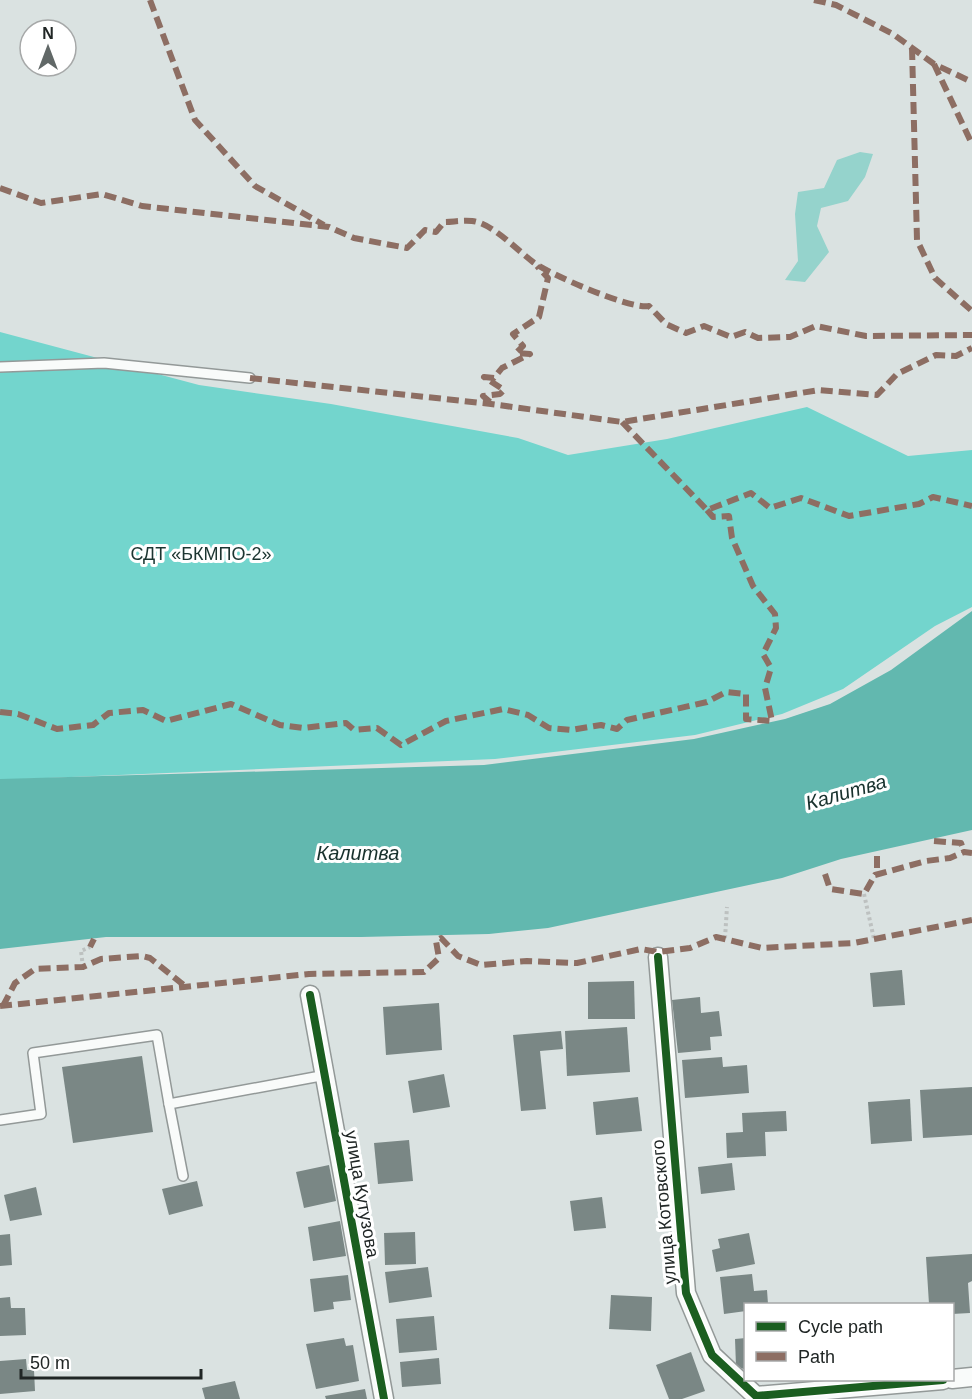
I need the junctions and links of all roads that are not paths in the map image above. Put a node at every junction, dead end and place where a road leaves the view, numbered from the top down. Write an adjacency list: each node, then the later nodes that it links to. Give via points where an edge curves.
1 (0, 367): 2 (lane, via 104,363)
2 (249, 378)
3 (658, 957): 11 (street, улица Котовского, via 686,1293 712,1355 756,1396)
4 (310, 995): 5 (street, улица Кутузова)
5 (326, 1075): 6 (lane); 12 (street, улица Кутузова)
6 (169, 1104): 7 (lane, via 157,1035 33,1053 41,1114); 8 (lane)
7 (0, 1120)
8 (183, 1176)
9 (972, 1377): 10 (street)
10 (954, 1379)
11 (931, 1381)
12 (384, 1399)

